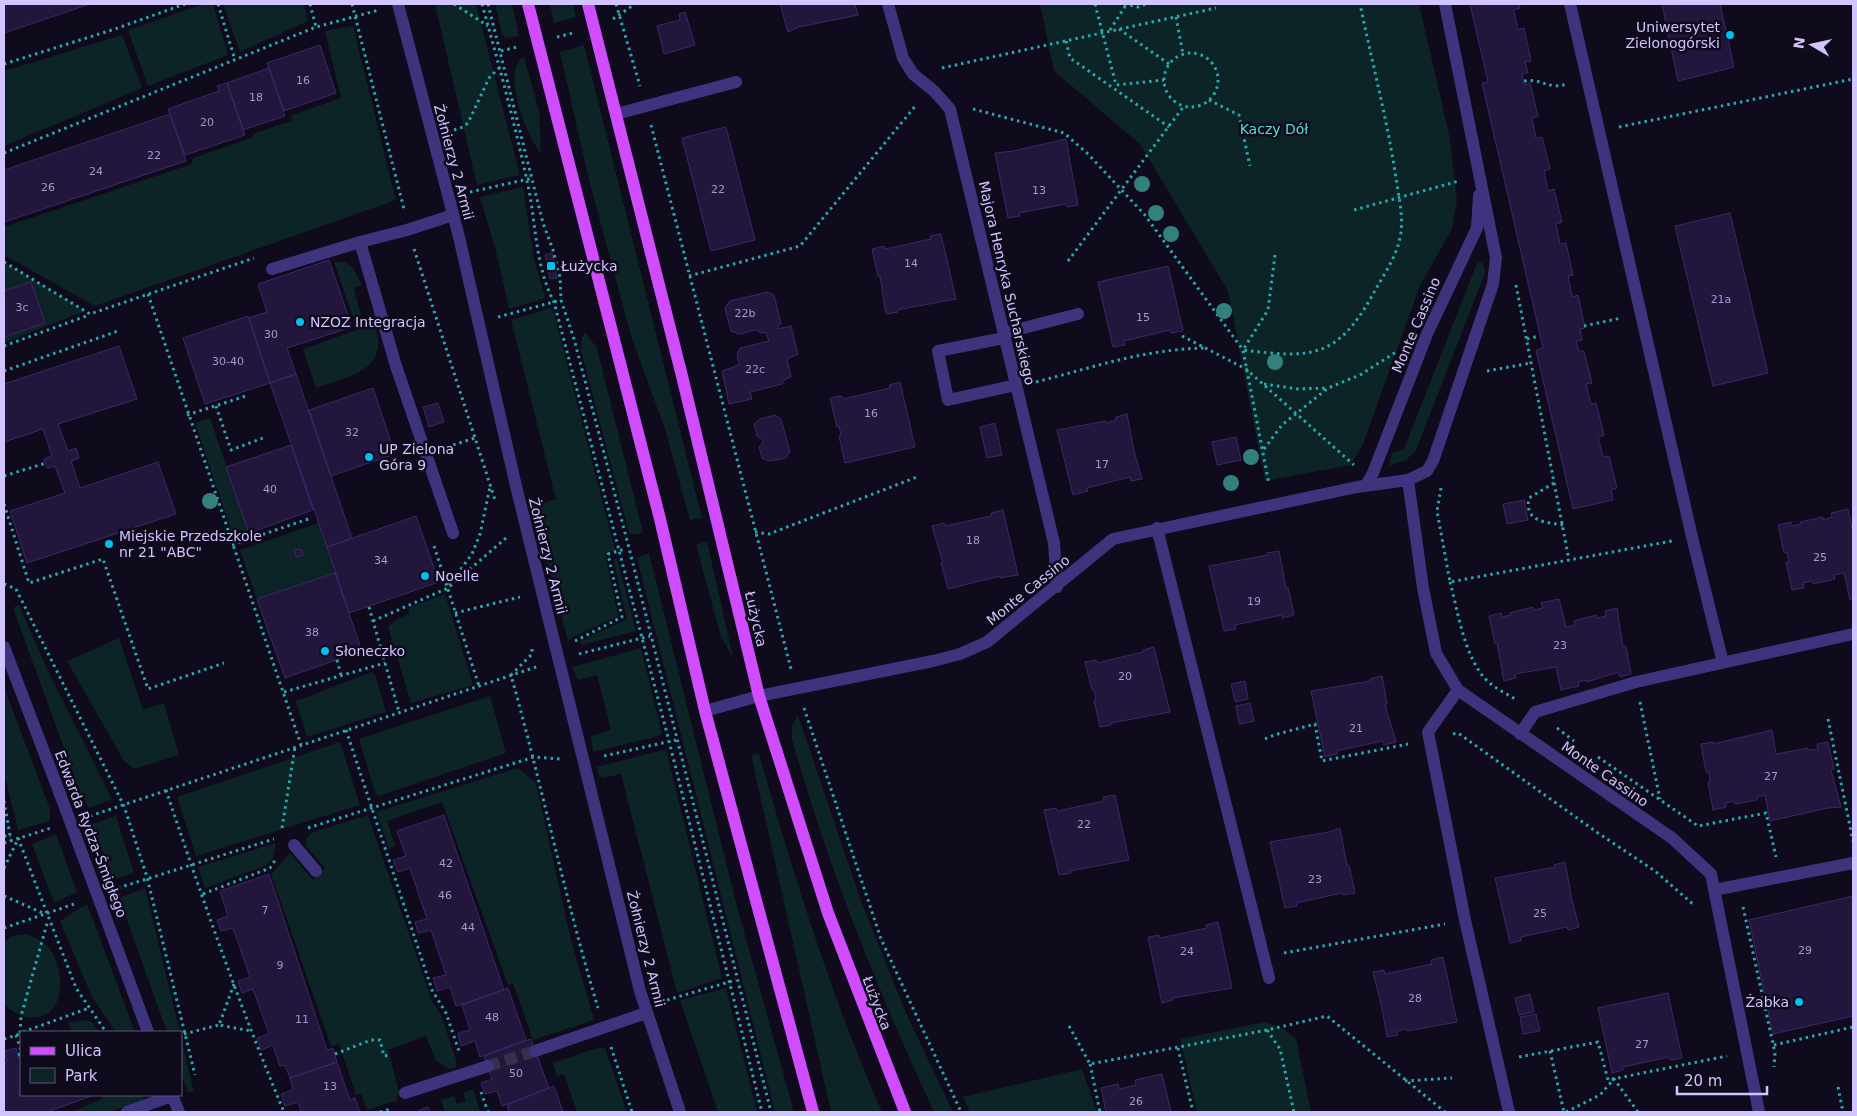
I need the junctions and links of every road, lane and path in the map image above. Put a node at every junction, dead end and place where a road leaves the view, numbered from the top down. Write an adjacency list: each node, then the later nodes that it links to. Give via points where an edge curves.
1 (185, 4): 38 (path)
2 (218, 4): 36 (path)
3 (310, 4): 25 (path)
4 (352, 4): 21 (path)
5 (398, 4): 56 (street, Żołnierzy 2 Armii)
6 (454, 4): 24 (path)
7 (482, 4): 24 (path)
8 (488, 4): 27 (path)
9 (528, 4): 163 (main road, via 660,519)
10 (588, 4): 53 (main road, Łużycka)
11 (616, 4): 22 (path)
12 (635, 4): 22 (path)
13 (888, 4): 41 (street, Majora Henryka Sucharskiego, via 903,58)
14 (1095, 4): 30 (path)
15 (1125, 4): 16 (path, via 1138,7); 29 (path)
16 (1146, 4)
17 (1360, 4): 65 (path)
18 (1445, 4): 59 (street, Monte Cassino)
19 (1570, 4): 42 (street)
20 (1216, 8): 23 (path)
21 (355, 16): 25 (path); 68 (path)
22 (620, 17): 50 (path)
23 (1176, 17): 26 (path); 35 (path)
24 (488, 26): 27 (path); 40 (path)
25 (316, 27): 36 (path)
26 (1119, 29): 29 (path); 39 (path)
27 (495, 30): 34 (path)
28 (581, 31): 31 (path)
29 (1110, 31): 30 (path)
30 (1102, 32): 32 (path); 47 (path)
31 (554, 38)
32 (1066, 41): 41 (path); 48 (path, via 1070,58)
33 (523, 46): 34 (path)
34 (501, 51): 37 (path)
35 (1183, 54): 39 (path); 49 (path, via 1201,54 1215,66 1218,84)
36 (235, 60): 57 (path)
37 (504, 63): 40 (path); 60 (path)
38 (4, 64)
39 (1169, 64): 44 (path)
40 (499, 68): 56 (path, via 489,78 468,123); 61 (path)
41 (913, 74): 52 (street, Majora Henryka Sucharskiego); 75 (path, via 917,106 800,246)
42 (1588, 79): 45 (path, via 1554,88 1534,80); 55 (street)
43 (1853, 79): 55 (path)
44 (1164, 80): 47 (path); 51 (path, via 1170,96)
45 (1524, 81)
46 (736, 82): 50 (street)
47 (1116, 85): 48 (path)
48 (1112, 89): 54 (path)
49 (1210, 100): 51 (path, via 1193,107); 58 (path, via 1238,116)
50 (646, 106): 53 (street); 75 (path)
51 (1184, 106): 54 (path)
52 (948, 107): 64 (path, via 959,105 1064,134 1088,154); 87 (street, Majora Henryka Sucharskiego)
53 (616, 114): 162 (main road, Łużycka)
54 (1168, 127): 64 (path)
55 (1600, 131): 82 (street)
56 (432, 137): 67 (street, Żołnierzy 2 Armii)
57 (4, 153)
58 (1250, 166)
59 (1481, 175): 86 (street, Monte Cassino, via 1477,228); 112 (street, Monte Cassino, via 1496,258 1493,284 1433,461)
60 (533, 178): 61 (path); 78 (path, via 560,277)
61 (526, 179): 63 (path); 79 (path, via 537,245 548,291)
62 (1459, 181): 65 (path)
63 (494, 187)
64 (1122, 191): 72 (path); 93 (path, via 1144,214)
65 (1399, 197): 66 (path); 93 (path, via 1402,219 1396,252 1363,311 1328,348 1314,353 1286,355)
66 (1354, 210)
67 (453, 215): 68 (street); 83 (street, Żołnierzy 2 Armii)
68 (407, 230): 69 (street); 105 (path)
69 (360, 242): 74 (street); 124 (street, via 396,366)
70 (1276, 255): 93 (path, via 1268,310)
71 (260, 256): 76 (path)
72 (1068, 261)
73 (4, 262): 80 (path)
74 (272, 269)
75 (690, 276): 123 (path)
76 (148, 294): 80 (path); 103 (path)
77 (1513, 294): 90 (path, via 1515,277)
78 (561, 300): 79 (path); 144 (path, via 574,339)
79 (554, 302): 83 (path); 131 (path)
80 (90, 314): 91 (path)
81 (1078, 314): 87 (street)
82 (1641, 314): 84 (path); 125 (street)
83 (478, 323): 151 (street, Żołnierzy 2 Armii)
84 (1584, 326)
85 (118, 331): 97 (path)
86 (1427, 334): 100 (path, via 1360,375); 114 (street, Monte Cassino)
87 (1004, 335): 99 (street, Majora Henryka Sucharskiego); 99 (street, via 938,351 948,400)
88 (1182, 336): 92 (path)
89 (1540, 336): 90 (path)
90 (1527, 339): 94 (path)
91 (4, 346)
92 (1207, 348): 96 (path); 99 (path, via 1181,348 1120,358)
93 (1242, 350): 96 (path)
94 (1531, 363): 95 (path, via 1481,372); 113 (path)
95 (1485, 364)
96 (1246, 369): 98 (path); 107 (path)
97 (4, 371)
98 (1263, 384): 100 (path, via 1298,389); 109 (path, via 1355,466)
99 (1016, 385): 135 (street, Majora Henryka Sucharskiego, via 1054,543)
100 (1328, 388): 107 (path, via 1282,425)
101 (246, 396): 102 (path)
102 (216, 406): 103 (path); 104 (path, via 231,450)
103 (187, 415): 128 (path)
104 (263, 438)
105 (475, 438): 106 (path); 117 (path)
106 (454, 445)
107 (1264, 449): 116 (path, via 1271,484)
108 (46, 463): 110 (path)
109 (1346, 468)
110 (4, 476)
111 (917, 477): 123 (path, via 769,534)
112 (1412, 479): 114 (street, Monte Cassino); 160 (street, Monte Cassino, via 1423,588 1436,653)
113 (1554, 483): 120 (path); 120 (path, via 1529,498 1527,505 1531,517 1537,521)
114 (1366, 485): 121 (street, Monte Cassino)
115 (1441, 485): 133 (path, via 1437,510)
116 (1262, 486)
117 (495, 503)
118 (4, 504): 152 (path, via 29,583 103,559 148,689)
119 (311, 518): 128 (path)
120 (1563, 526): 132 (path)
121 (1157, 528): 135 (street, Monte Cassino, via 1113,539); 207 (street)
122 (503, 530): 126 (path)
123 (755, 532): 159 (path, via 785,651)
124 (453, 533)
125 (1692, 537): 132 (path); 154 (street)
126 (506, 538): 129 (path); 136 (path)
127 (433, 542): 136 (path)
128 (232, 545): 161 (path)
129 (508, 546)
130 (625, 549): 131 (path)
131 (620, 551): 145 (path); 149 (path, via 608,554 622,617 574,642)
132 (1569, 560): 133 (path)
133 (1450, 582): 165 (path, via 1468,647 1482,675)
134 (4, 584): 182 (path, via 16,589 20,595)
135 (1057, 587): 159 (street, Monte Cassino, via 987,642 960,654)
136 (448, 588): 141 (path); 142 (path)
137 (519, 588): 138 (path)
138 (521, 597): 139 (path); 141 (path)
139 (523, 605)
140 (370, 607): 142 (path)
141 (456, 613): 158 (path)
142 (373, 621): 153 (path)
143 (1853, 634): 154 (street)
144 (650, 636): 145 (path); 171 (path)
145 (642, 637): 148 (path); 172 (path)
146 (532, 646): 156 (path, via 532,654)
147 (4, 647): 222 (street, Edwarda Rydza-Śmigłego, bridge)
148 (583, 654)
149 (576, 655)
150 (337, 660): 155 (path)
151 (558, 660): 156 (path); 213 (street, Żołnierzy 2 Armii)
152 (224, 663)
153 (385, 663): 155 (path); 164 (path)
154 (1723, 663): 157 (street)
155 (341, 675): 161 (path)
156 (511, 675): 158 (path); 216 (path, via 577,939)
157 (1636, 682): 165 (street); 180 (path)
158 (479, 686): 164 (path)
159 (798, 688): 162 (street, Monte Cassino); 260 (path, via 881,939)
160 (1458, 690): 168 (street, Monte Cassino); 170 (street, via 1428,732)
161 (284, 692): 173 (path)
162 (759, 696): 163 (street, Monte Cassino); 259 (main road, Łużycka, via 828,913)
163 (705, 711): 258 (main road)
164 (398, 712): 167 (path)
165 (1535, 712): 168 (street); 174 (path)
166 (1828, 719): 190 (path)
167 (346, 730): 173 (path); 240 (path, via 432,990 446,1012)
168 (1520, 734): 200 (street, Monte Cassino, via 1672,838 1711,874)
169 (1265, 739): 175 (path, via 1315,724 1322,761)
170 (1429, 739): 204 (path, via 1458,733 1655,871 1695,906); 206 (street)
171 (676, 740): 172 (path); 209 (path)
172 (669, 741): 177 (path); 210 (path)
173 (301, 745): 176 (path)
174 (1580, 745)
175 (1402, 746)
176 (295, 747): 179 (path); 187 (path)
177 (605, 756)
178 (1596, 756): 180 (path)
179 (166, 790): 182 (path); 201 (path)
180 (1660, 800): 195 (path, via 1698,826 1766,813)
181 (4, 801): 186 (path)
182 (124, 806): 183 (path); 225 (path, via 147,877)
183 (82, 818)
184 (56, 826): 188 (path)
185 (4, 836): 186 (path)
186 (11, 836): 189 (path)
187 (281, 837)
188 (18, 838): 189 (path); 197 (path); 203 (path)
189 (11, 840): 191 (path)
190 (1853, 842): 192 (path)
191 (4, 843)
192 (1843, 844)
193 (294, 845): 198 (street)
194 (278, 852): 201 (path, via 270,868)
195 (1777, 858)
196 (1853, 863): 199 (street)
197 (4, 868)
198 (316, 870)
199 (1738, 885): 200 (street); 227 (path)
200 (1714, 890): 268 (street, Monte Cassino)
201 (203, 894): 211 (path)
202 (4, 896): 203 (path)
203 (46, 914): 205 (path)
204 (1697, 915)
205 (48, 920): 212 (path, via 76,988); 219 (path, via 21,1016)
206 (1465, 920): 207 (path); 235 (street)
207 (1264, 957): 208 (street)
208 (1269, 978)
209 (736, 980): 210 (path); 257 (path)
210 (728, 981): 213 (path); 256 (path)
211 (234, 983): 214 (path); 223 (path)
212 (89, 1008): 220 (path); 221 (path)
213 (645, 1010): 216 (street); 255 (street, Żołnierzy 2 Armii)
214 (219, 1025): 223 (path); 225 (path)
215 (1069, 1026): 236 (path)
216 (604, 1027): 230 (street); 254 (path)
217 (1853, 1027): 227 (path)
218 (1267, 1030): 229 (path); 244 (path, via 1327,1016); 263 (path, via 1280,1049)
219 (20, 1031)
220 (26, 1031)
221 (105, 1031)
222 (148, 1031)
223 (252, 1031): 252 (path)
224 (20, 1033): 226 (path)
225 (184, 1034): 241 (path)
226 (4, 1039)
227 (1774, 1045): 239 (path)
228 (1726, 1046): 234 (path)
229 (1178, 1048): 236 (path); 262 (path)
230 (535, 1051)
231 (1550, 1051): 235 (path); 243 (path, via 1598,1042 1608,1080); 266 (path)
232 (335, 1054): 233 (path, via 371,1040 380,1040 384,1056)
233 (388, 1055)
234 (1728, 1056): 237 (path); 243 (path)
235 (1498, 1062): 265 (street)
236 (1090, 1064): 261 (path)
237 (1730, 1065)
238 (488, 1066): 240 (street)
239 (1773, 1071)
240 (466, 1073): 246 (street)
241 (195, 1075)
242 (1452, 1078): 244 (path)
243 (1614, 1079): 266 (path, via 1600,1095); 267 (path)
244 (1405, 1081): 264 (path)
245 (1838, 1087): 269 (path)
246 (405, 1092)
247 (169, 1096): 250 (street)
248 (172, 1096): 251 (street)
249 (390, 1110): 253 (path)
250 (127, 1112)
251 (179, 1112)
252 (284, 1112)
253 (380, 1112)
254 (632, 1112)
255 (680, 1112)
256 (762, 1112)
257 (771, 1112)
258 (813, 1112)
259 (905, 1112)
260 (961, 1112)
261 (1100, 1112)
262 (1193, 1112)
263 (1294, 1112)
264 (1445, 1112)
265 (1509, 1112)
266 (1565, 1112)
267 (1638, 1112)
268 (1759, 1112)
269 (1843, 1112)

